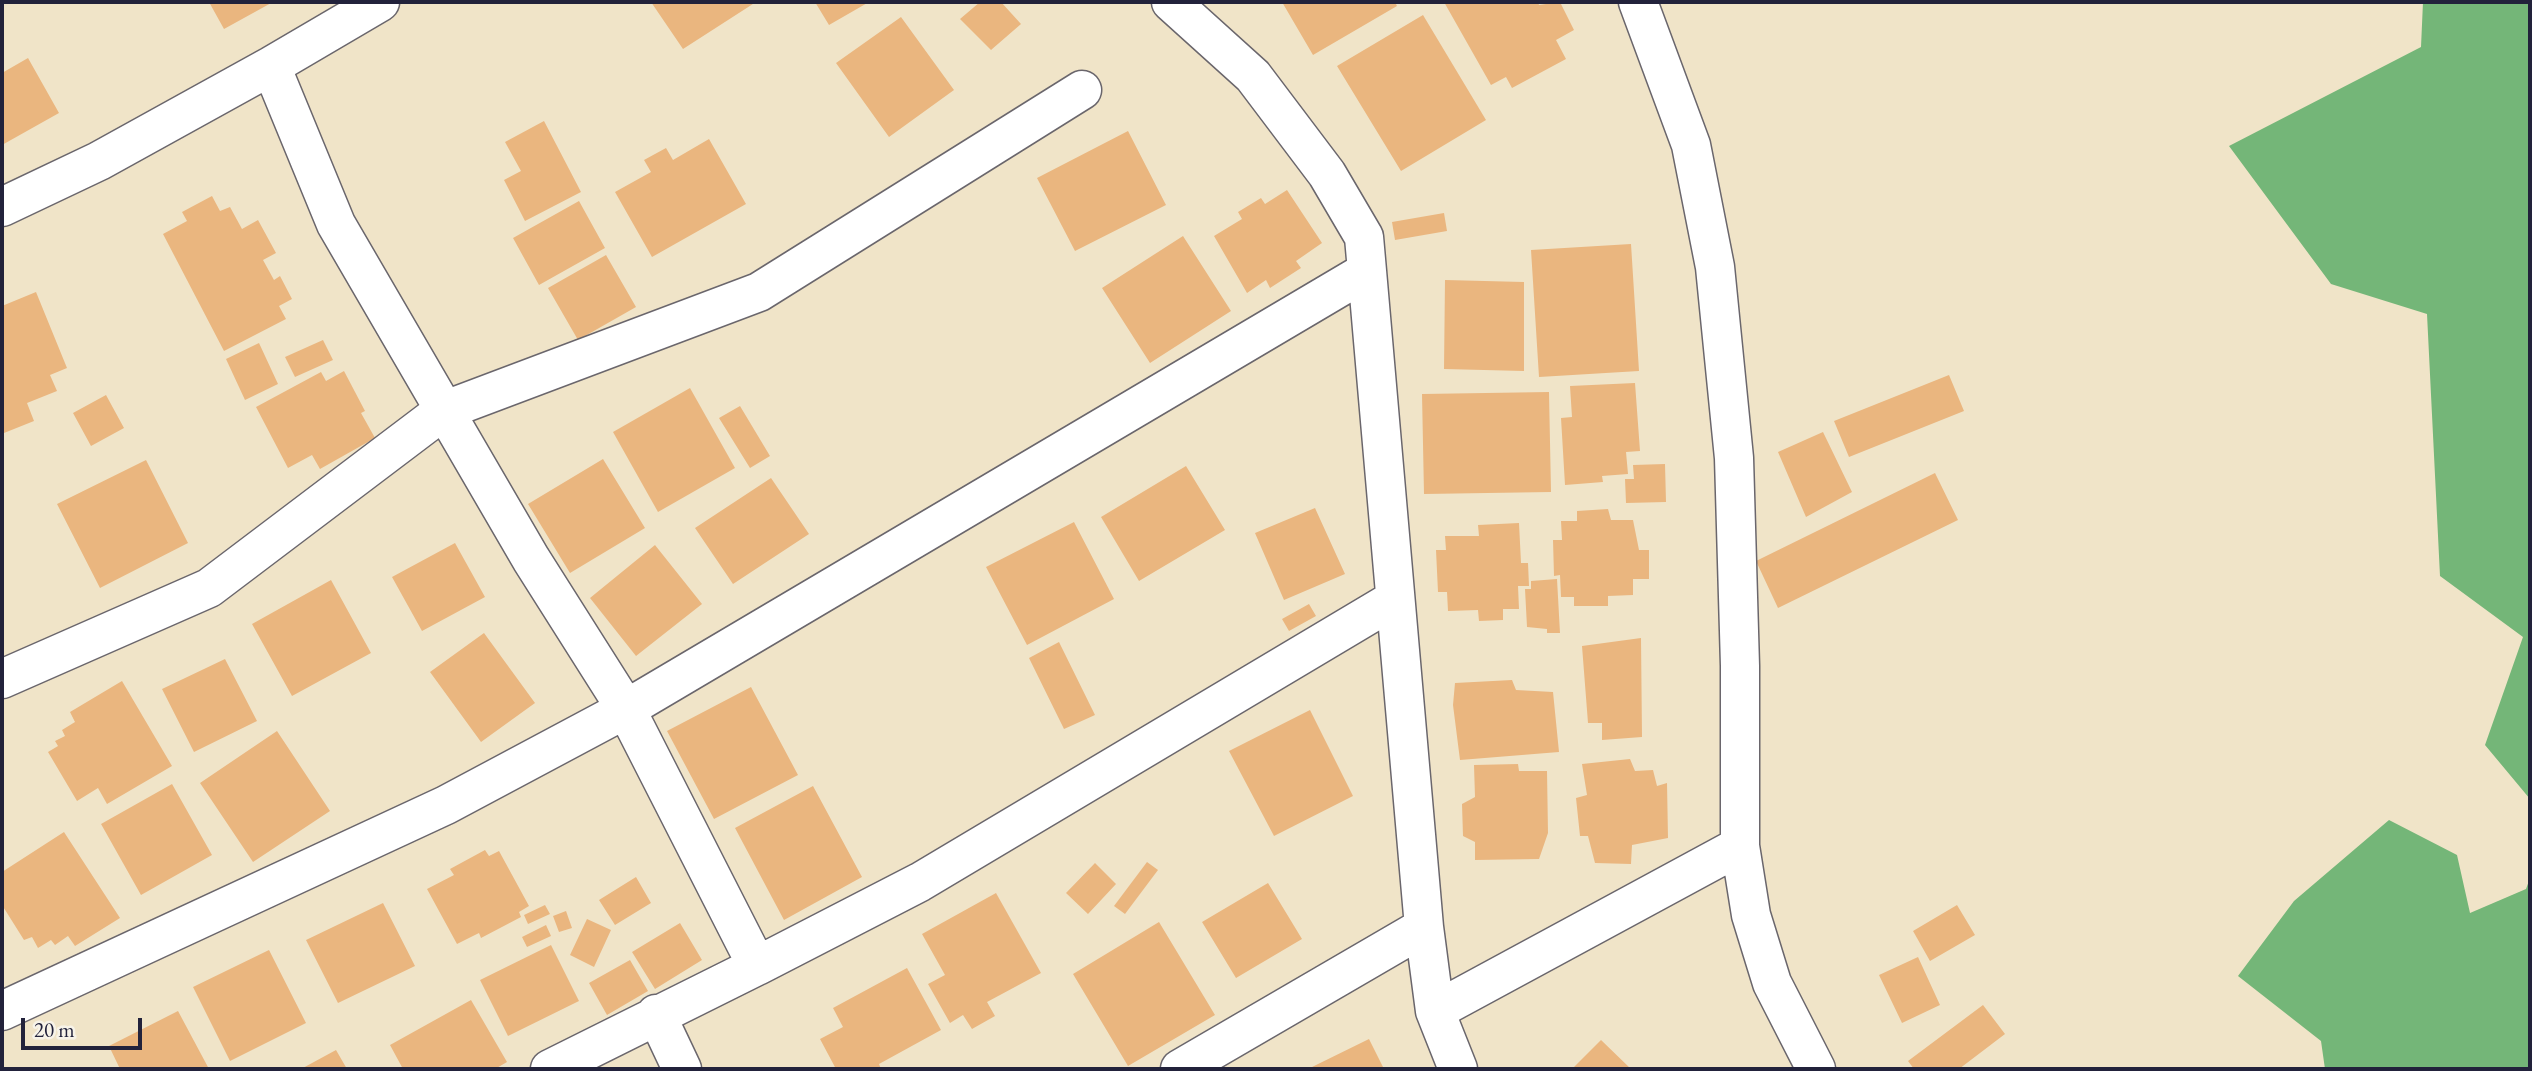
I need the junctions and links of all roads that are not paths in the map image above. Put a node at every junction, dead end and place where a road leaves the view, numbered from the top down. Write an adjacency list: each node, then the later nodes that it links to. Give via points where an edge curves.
1 (380, 2): 4 (street)
2 (1171, 2): 7 (street, via 1253,76 1327,174 1364,237)
3 (1637, 2): 12 (street, via 1691,145 1715,267 1734,458)
4 (271, 66): 6 (street); 8 (street, via 336,224)
5 (1082, 90): 8 (street, via 758,292)
6 (2, 207)
7 (1367, 271): 9 (street); 11 (street)
8 (443, 411): 10 (street, via 209,588); 11 (street)
9 (1395, 599): 13 (street); 14 (street, via 920,882)
10 (2, 679)
11 (626, 709): 14 (street); 15 (street, via 446,805)
12 (1740, 846): 16 (street); 22 (street, via 1751,915 1772,983)
13 (1424, 927): 16 (street); 20 (street)
14 (757, 966): 17 (street)
15 (2, 1011)
16 (1435, 1011): 21 (street)
17 (656, 1014): 18 (street); 19 (street)
18 (550, 1069)
19 (682, 1069)
20 (1180, 1069)
21 (1458, 1069)
22 (1816, 1069)

